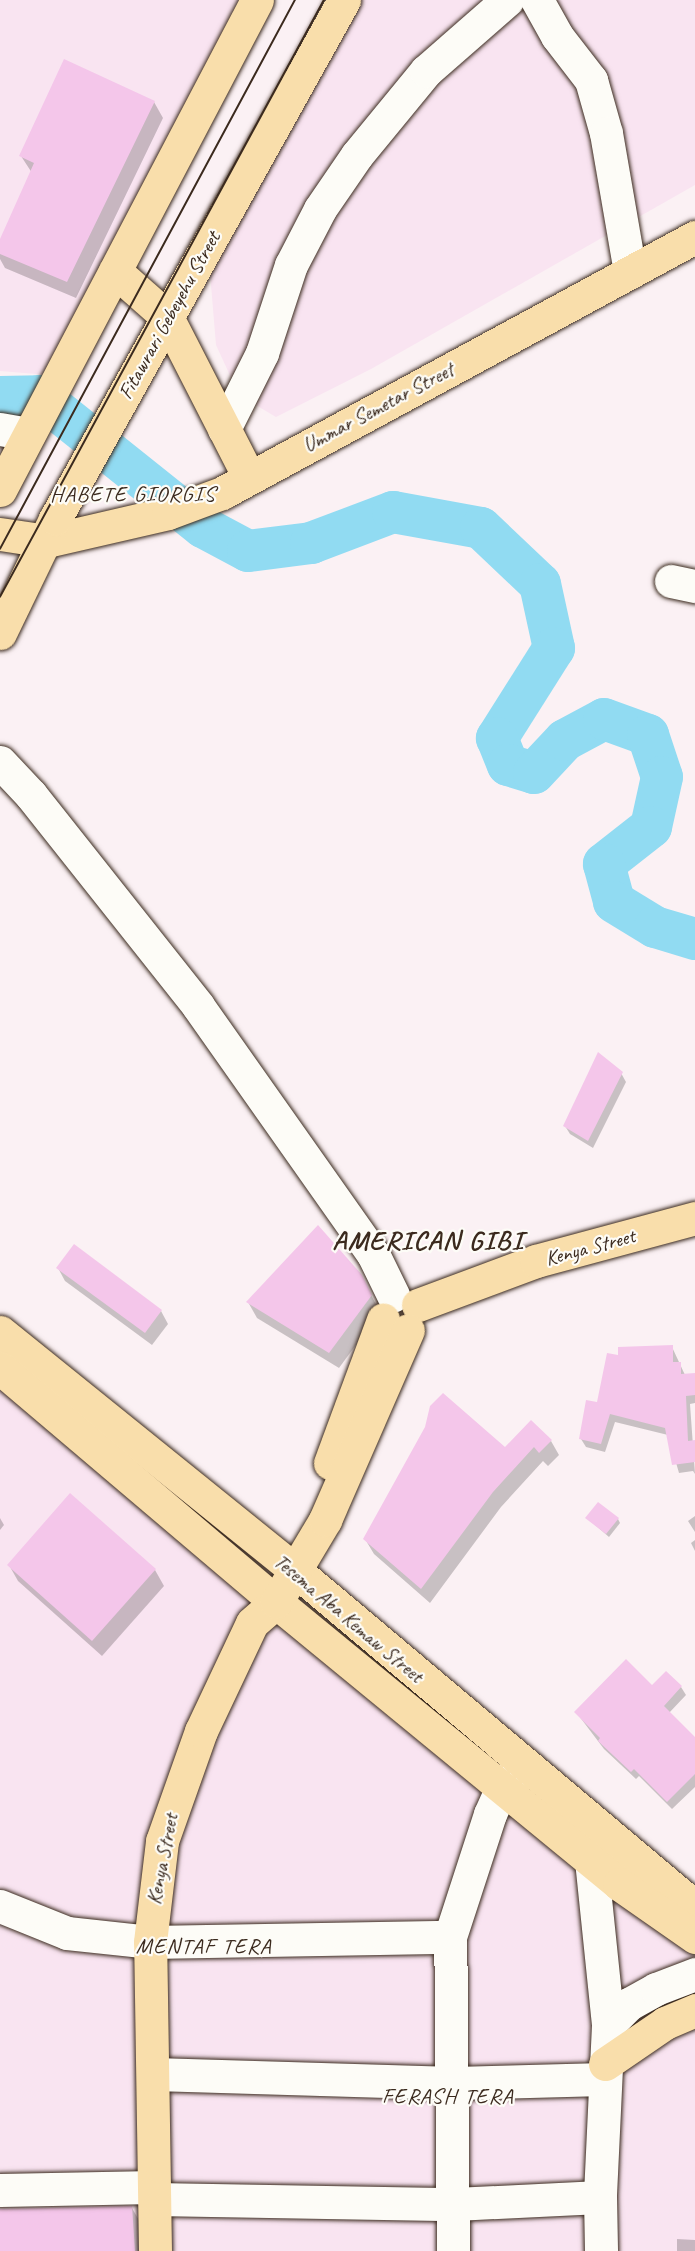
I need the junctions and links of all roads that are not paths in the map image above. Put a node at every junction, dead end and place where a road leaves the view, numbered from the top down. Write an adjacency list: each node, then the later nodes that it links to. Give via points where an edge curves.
1 (257, 0): 6 (main road)
2 (344, 0): 8 (main road, Fitawrari Gebeyehu Street)
3 (507, 0): 10 (street, via 426,71 357,155 320,209 291,265 262,353)
4 (537, 0): 7 (street, via 557,36 591,80 606,133)
5 (695, 237): 7 (main road, Ummar Semetar Street)
6 (116, 271): 8 (main road); 9 (main road, via 58,380)
7 (630, 272): 11 (main road, Ummar Semetar Street)
8 (167, 317): 10 (main road); 14 (main road, Fitawrari Gebeyehu Street, via 55,519)
9 (22, 428): 12 (main road)
10 (224, 429): 11 (main road)
11 (236, 485): 14 (main road, Ummar Semetar Street, via 168,513)
12 (0, 490)
13 (0, 534): 14 (main road)
14 (47, 542): 15 (main road, Fitawrari Gebeyehu Street)
15 (0, 633)
16 (0, 762): 18 (street, via 31,795 198,1006 373,1254)
17 (695, 1218): 18 (main road, Kenya Street, via 536,1262)
18 (400, 1312): 21 (main road, via 363,1438)
19 (0, 1332): 21 (main road, Tesema Aba Kemaw Street)
20 (0, 1368): 22 (main road, Tesema Aba Kemaw Street)
21 (289, 1566): 22 (main road, Kenya Street); 23 (main road, Tesema Aba Kemaw Street)
22 (269, 1596): 23 (main road, Tesema Aba Kemaw Street); 29 (main road, Kenya Street, via 252,1623 171,1807 154,1881)
23 (512, 1775): 24 (main road, Tesema Aba Kemaw Street); 26 (main road, Tesema Aba Kemaw Street); 27 (street, via 469,1870)
24 (591, 1860): 28 (main road, Tesema Aba Kemaw Street); 32 (street)
25 (0, 1906): 29 (street, via 68,1933)
26 (695, 1907)
27 (450, 1937): 29 (street); 35 (street)
28 (695, 1937)
29 (150, 1942): 34 (main road, Kenya Street)
30 (695, 1974): 32 (street, via 647,1994)
31 (695, 2010): 33 (main road, via 665,2023)
32 (608, 2025): 33 (street)
33 (604, 2072): 35 (street); 38 (street)
34 (154, 2074): 35 (street); 37 (main road, Kenya Street)
35 (454, 2083): 39 (street)
36 (0, 2190): 37 (street)
37 (154, 2193): 39 (street); 40 (main road, Kenya Street)
38 (600, 2197): 39 (street); 42 (street)
39 (455, 2204): 41 (street)
40 (154, 2251)
41 (453, 2251)
42 (601, 2251)

